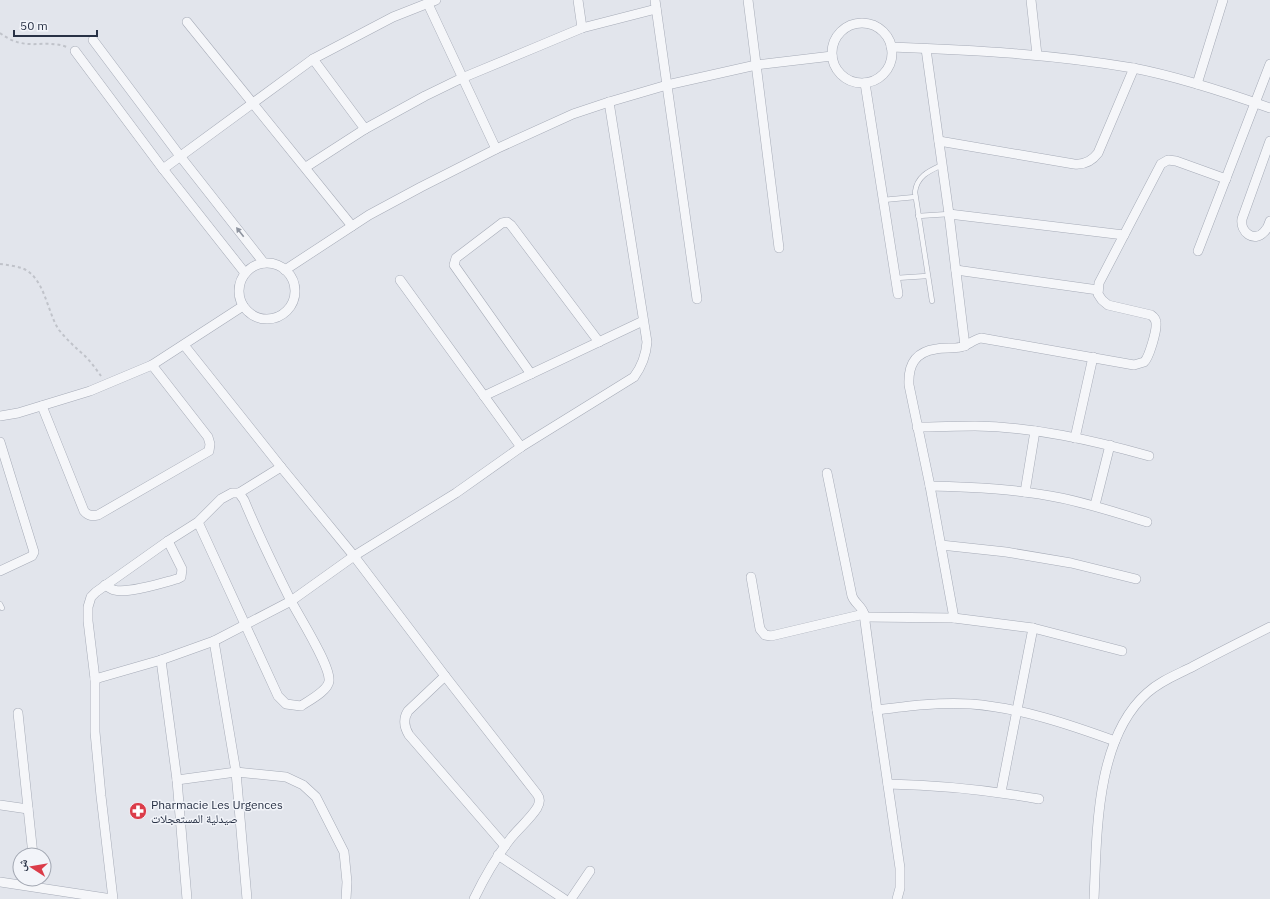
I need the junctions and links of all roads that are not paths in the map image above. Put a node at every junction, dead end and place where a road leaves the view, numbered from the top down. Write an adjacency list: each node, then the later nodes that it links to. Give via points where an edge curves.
1 (578, 0): 8 (street)
2 (748, 0): 17 (street)
3 (1031, 0): 13 (street)
4 (1223, 0): 21 (street)
5 (432, 2): 15 (street, via 393,17); 19 (street)
6 (655, 4): 8 (street); 22 (street)
7 (187, 22): 23 (street)
8 (582, 28): 19 (street)
9 (94, 40): 31 (street)
10 (891, 47): 11 (street); 14 (street, via 881,30 862,23 843,30 836,38); 20 (street, via 892,57 883,75)
11 (926, 48): 13 (street); 28 (street)
12 (75, 51): 34 (street)
13 (1036, 55): 18 (street)
14 (832, 56): 17 (street); 20 (street, via 841,74 848,79)
15 (313, 59): 23 (street); 27 (street)
16 (1270, 64): 25 (street)
17 (756, 65): 22 (street); 43 (street)
18 (1134, 68): 21 (street); 28 (street, via 1098,153 1092,160 1083,164)
19 (462, 78): 27 (street); 30 (street)
20 (865, 83): 37 (street)
21 (1197, 84): 25 (street)
22 (667, 85): 24 (street); 54 (street)
23 (254, 102): 31 (street); 33 (street)
24 (609, 102): 30 (street, via 572,114); 57 (street)
25 (1255, 102): 26 (street); 35 (street)
26 (1270, 108)
27 (365, 129): 33 (street)
28 (939, 141): 32 (street)
29 (1270, 141): 40 (street, via 1242,219 1242,227 1246,234 1257,236 1264,233)
30 (496, 149): 41 (street, via 421,186)
31 (180, 156): 34 (street); 45 (street, one-way to 31)
32 (942, 165): 36 (lane, via 922,176 916,186); 38 (street)
33 (306, 167): 41 (street)
34 (163, 168): 48 (street)
35 (1226, 180): 42 (street, via 1176,161 1164,162); 44 (street)
36 (915, 197): 37 (lane); 39 (lane)
37 (883, 200): 50 (street)
38 (949, 214): 39 (lane); 42 (street); 47 (street)
39 (918, 216): 49 (lane)
40 (1270, 221)
41 (352, 226): 46 (street)
42 (1124, 235): 52 (street, via 1099,283)
43 (779, 248)
44 (1198, 251)
45 (264, 263): 46 (street); 48 (street)
46 (285, 270): 56 (street, via 291,277 294,296 285,312 267,319 249,313)
47 (956, 270): 52 (street); 60 (street)
48 (245, 273): 56 (street, via 239,289)
49 (928, 276): 50 (lane); 55 (lane)
50 (896, 278): 53 (street)
51 (400, 280): 64 (street)
52 (1098, 290): 61 (street, via 1105,303 1151,315 1156,325 1149,357 1144,362 1134,365)
53 (898, 294)
54 (697, 299)
55 (932, 301)
56 (243, 306): 59 (street)
57 (643, 321): 58 (street); 72 (street, via 646,350 642,365 634,377)
58 (599, 342): 63 (street); 63 (street, via 511,225 502,222 456,258 454,265)
59 (184, 345): 62 (street); 74 (street)
60 (965, 346): 61 (street, via 977,339 987,338); 67 (street, via 928,351 914,360 908,381)
61 (1093, 358): 69 (street)
62 (152, 365): 65 (street, via 108,384); 65 (street, via 208,437 209,451 98,515 90,515 84,511)
63 (531, 374): 64 (street)
64 (484, 396): 72 (street)
65 (42, 406): 66 (street)
66 (0, 416)
67 (917, 427): 68 (street, via 976,426); 76 (street)
68 (1035, 431): 69 (street); 77 (street)
69 (1075, 438): 71 (street)
70 (0, 442): 85 (street, via 34,552 32,556)
71 (1110, 445): 73 (street); 79 (street)
72 (521, 447): 84 (street, via 456,493)
73 (1149, 456)
74 (281, 467): 78 (street); 84 (street)
75 (827, 473): 90 (street, via 852,596)
76 (930, 486): 77 (street, via 978,487); 83 (street)
77 (1025, 492): 79 (street)
78 (239, 493): 80 (street, via 232,493 221,500); 89 (street)
79 (1095, 505): 81 (street)
80 (198, 522): 82 (street); 92 (street)
81 (1147, 522)
82 (168, 541): 88 (street); 88 (street, via 182,569 181,577 177,580 125,591)
83 (941, 545): 87 (street, via 1064,562); 91 (street)
84 (354, 556): 89 (street); 98 (street)
85 (0, 571)
86 (751, 577): 90 (street, via 760,629 765,635 771,636)
87 (1136, 579)
88 (105, 586): 99 (street, via 91,597 88,607)
89 (291, 601): 92 (street); 92 (street, via 322,657 330,677 327,688 300,706 286,704 278,696)
90 (864, 616): 91 (street); 100 (street)
91 (954, 618): 94 (street)
92 (245, 625): 95 (street)
93 (1270, 627): 103 (street, via 1158,684 1130,712)
94 (1033, 628): 96 (street); 101 (street)
95 (214, 641): 97 (street); 104 (street)
96 (1122, 651)
97 (161, 660): 99 (street); 105 (street)
98 (445, 676): 111 (street, via 539,797 538,808); 111 (street, via 408,711 405,727 409,735)
99 (95, 679): 118 (street, via 95,732)
100 (877, 710): 101 (street, via 923,704 970,704); 106 (street)
101 (1017, 710): 103 (street, via 1062,722); 107 (street)
102 (18, 714): 110 (street)
103 (1115, 742): 126 (street, via 1100,801)
104 (236, 772): 105 (street); 120 (street); 121 (street, via 286,777 303,785 316,797 344,852)
105 (177, 780): 119 (street)
106 (888, 784): 107 (street, via 934,785); 125 (street, via 900,868)
107 (1001, 792): 108 (street)
108 (1039, 800)
109 (0, 805): 110 (street)
110 (28, 809): 112 (street)
111 (504, 846): 113 (street)
112 (32, 847)
113 (498, 855): 122 (street); 123 (street)
114 (590, 871): 124 (street)
115 (0, 882): 116 (street)
116 (12, 882)
117 (52, 886): 118 (street)
118 (113, 899)
119 (187, 899)
120 (247, 899)
121 (346, 899)
122 (474, 899)
123 (564, 899)
124 (571, 899)
125 (897, 899)
126 (1094, 899)

